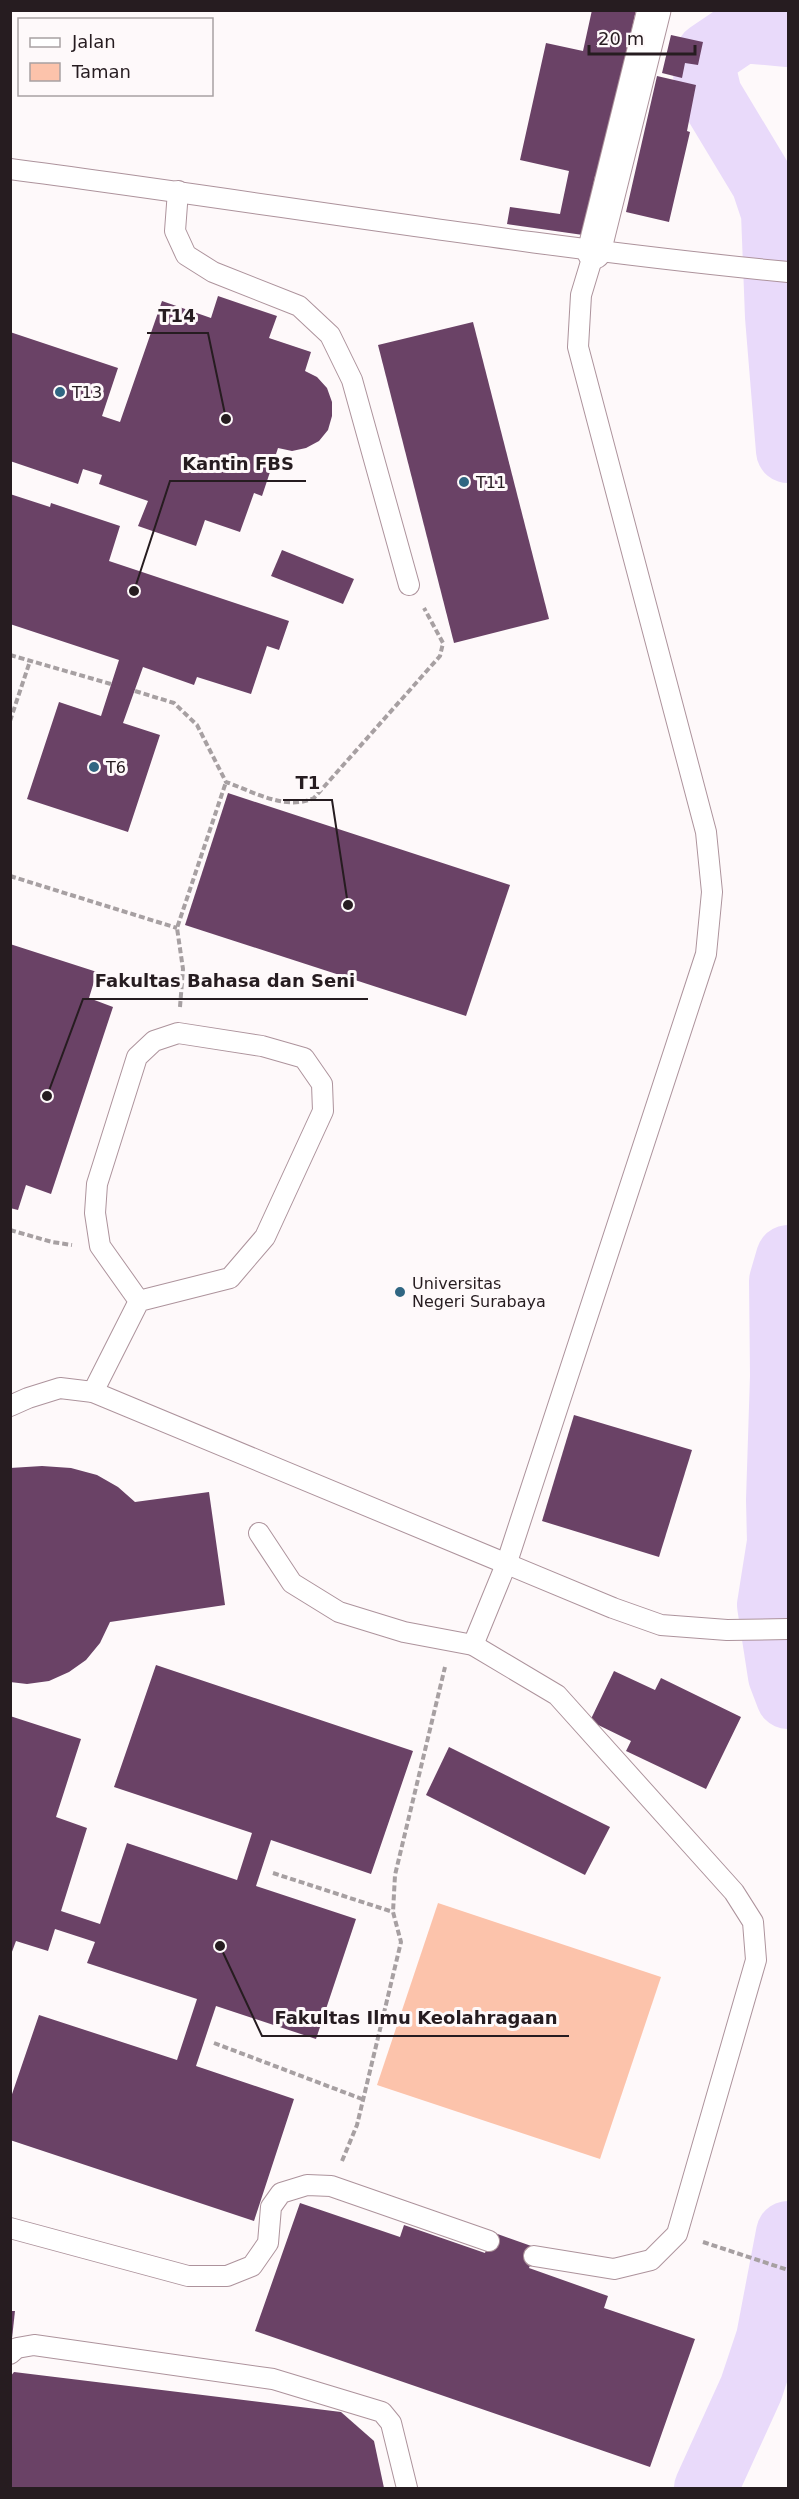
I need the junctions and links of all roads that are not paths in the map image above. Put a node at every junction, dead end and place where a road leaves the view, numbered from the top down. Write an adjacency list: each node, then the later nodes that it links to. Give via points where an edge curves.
1 (654, 10): 4 (street)
2 (10, 170): 3 (lane)
3 (178, 191): 4 (lane); 6 (lane, via 175,231 186,255 213,272 299,306 330,334 352,380)
4 (594, 252): 5 (lane); 11 (lane, via 581,295 578,347 706,832 712,892 706,954)
5 (789, 272)
6 (409, 585)
7 (139, 1301): 7 (lane, via 100,1246 95,1213 97,1184 137,1057 154,1041 178,1033 262,1046 304,1058 321,1084 323,1112 265,1237 230,1278); 8 (lane)
8 (93, 1392): 9 (lane, via 60,1388); 11 (lane)
9 (10, 1406)
10 (259, 1533): 13 (lane, via 292,1582 339,1612 404,1632)
11 (507, 1562): 12 (lane, via 660,1625); 13 (lane)
12 (789, 1629)
13 (473, 1645): 16 (lane, via 557,1695 734,1892 753,1922 756,1960 677,2234 651,2260 614,2269)
14 (10, 2228): 15 (lane, via 188,2276 227,2276 252,2266 268,2242 271,2207 281,2193 306,2185 331,2186)
15 (489, 2241)
16 (534, 2256)
17 (10, 2354): 18 (lane, via 17,2348 34,2345 273,2379 382,2412 391,2423)
18 (407, 2488)

